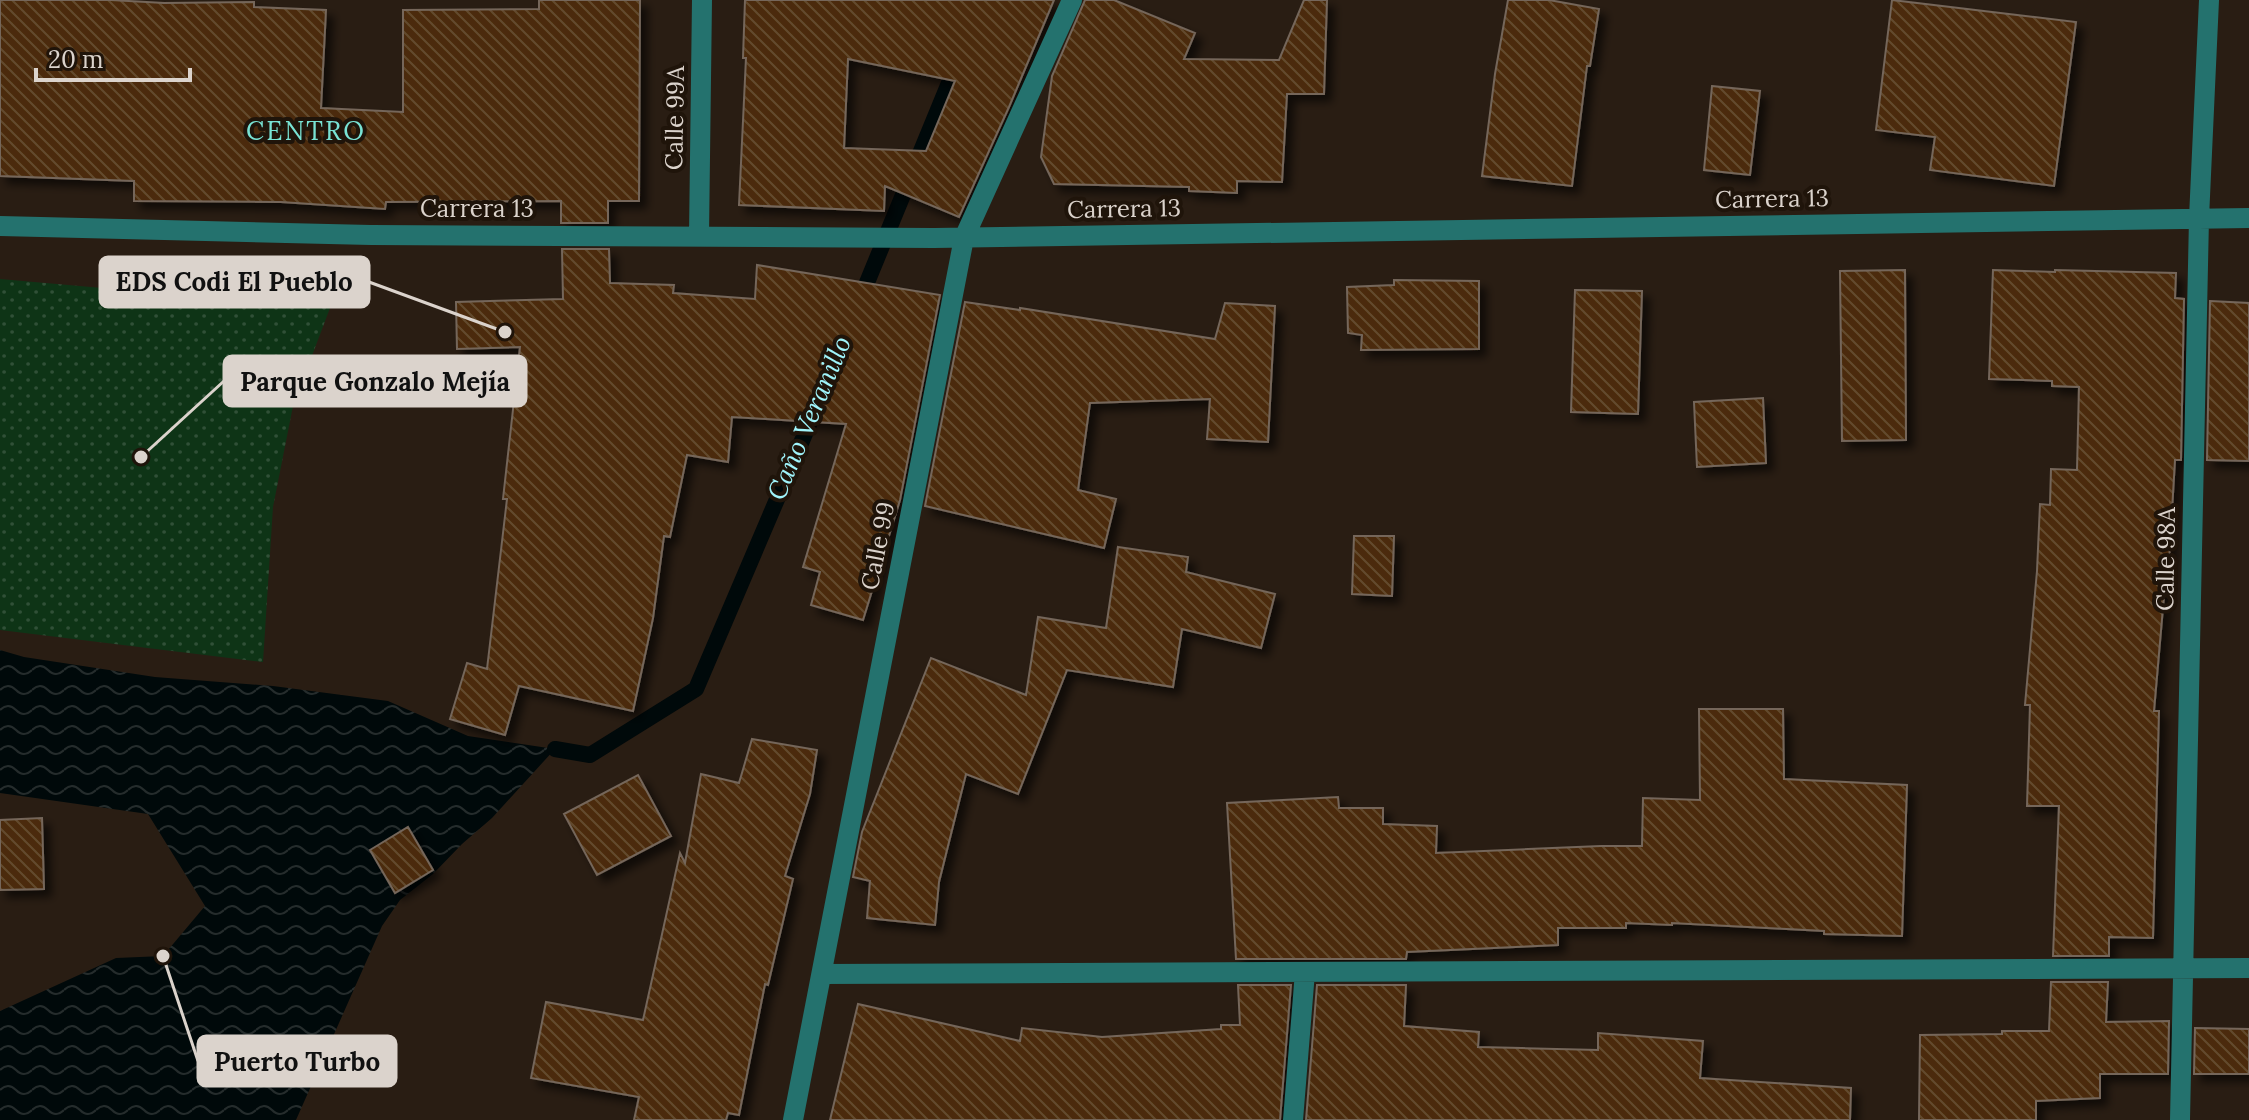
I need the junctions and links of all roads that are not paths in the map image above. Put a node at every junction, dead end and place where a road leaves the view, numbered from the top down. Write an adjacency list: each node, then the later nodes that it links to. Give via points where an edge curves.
1 (702, 0): 7 (street, Calle 99A)
2 (1072, 0): 8 (street, Calle 99)
3 (2209, 0): 4 (street, Calle 98A)
4 (2199, 218): 5 (street, Carrera 13); 8 (street, Carrera 13); 9 (street, Calle 98A)
5 (2249, 218)
6 (0, 226): 7 (street, Carrera 13)
7 (699, 236): 8 (street, Carrera 13)
8 (964, 238): 12 (street, Calle 99)
9 (2184, 968): 10 (street); 11 (street); 15 (street, Calle 98A)
10 (2249, 968)
11 (1305, 972): 12 (street); 14 (street)
12 (822, 974): 13 (street, Calle 99)
13 (793, 1120)
14 (1293, 1120)
15 (2180, 1120)

